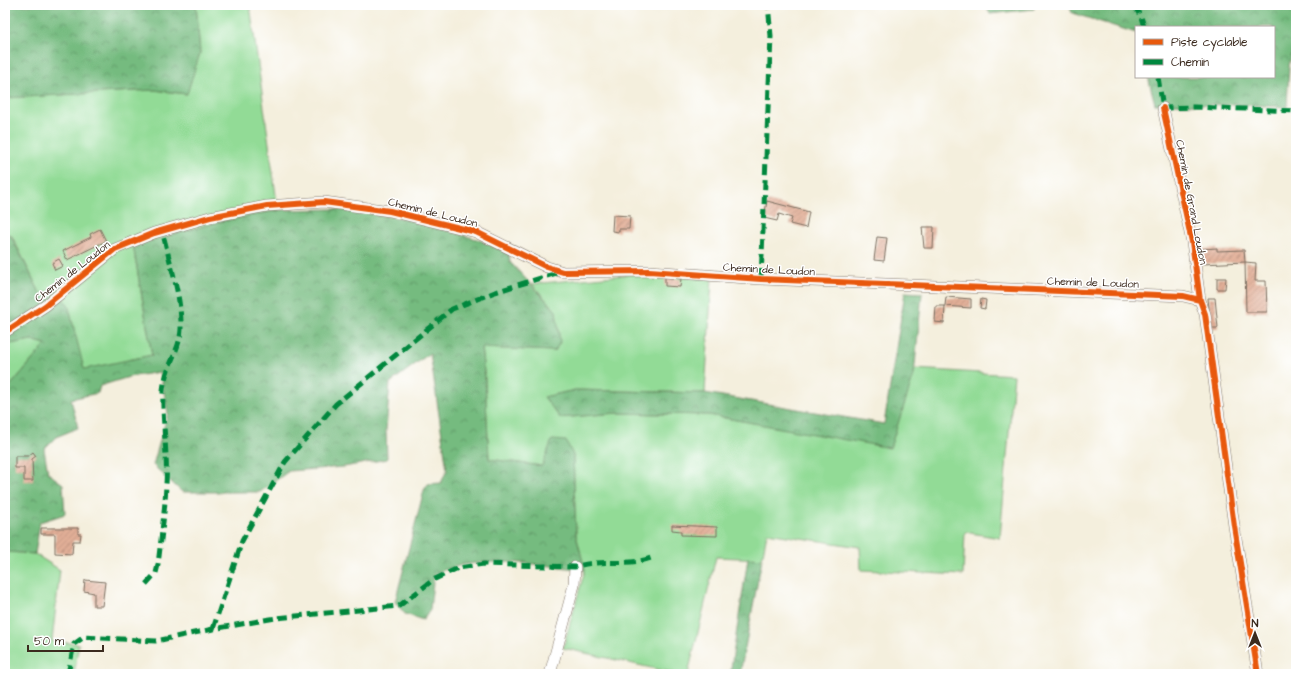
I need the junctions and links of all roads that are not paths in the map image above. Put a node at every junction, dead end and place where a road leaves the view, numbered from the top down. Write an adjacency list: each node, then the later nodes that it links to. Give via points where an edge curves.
1 (1163, 108): 2 (street, Chemin de Grand Loudon, via 1192,242)
2 (1200, 300): 3 (street, Chemin de Loudon, via 1184,296 761,279 649,271 563,272 547,267 476,232 390,211 324,202 260,208 210,217 154,232 115,249 45,306); 6 (street, via 1205,314 1234,526)
3 (5, 332)
4 (575, 567): 5 (street, via 574,585)
5 (550, 674)
6 (1258, 674)

